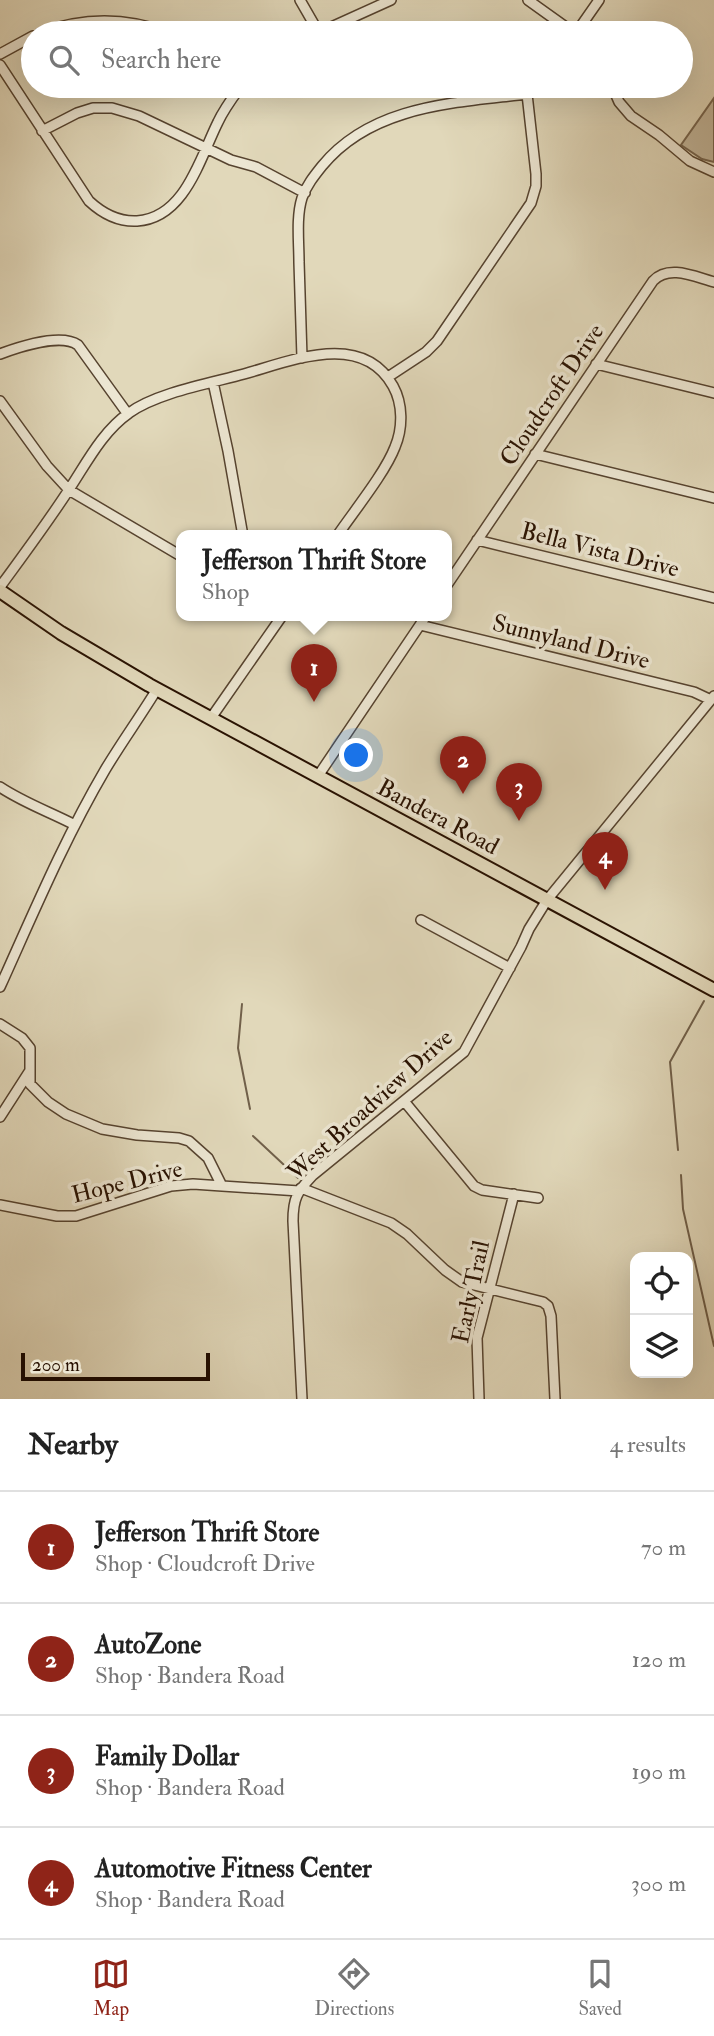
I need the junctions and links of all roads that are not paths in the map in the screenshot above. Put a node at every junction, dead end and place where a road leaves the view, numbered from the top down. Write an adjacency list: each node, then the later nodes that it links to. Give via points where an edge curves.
1 (300, 0): 7 (street)
2 (391, 0): 8 (street)
3 (528, 0): 9 (street)
4 (599, 0): 10 (street)
5 (90, 21): 6 (street)
6 (112, 21)
7 (312, 21)
8 (345, 21)
9 (558, 21)
10 (584, 21)
11 (21, 43): 12 (street)
12 (0, 54)
13 (0, 65): 18 (street)
14 (233, 98): 19 (street)
15 (496, 98): 21 (street, via 433,106 391,118 343,144 312,177)
16 (527, 98): 26 (street, via 536,174 531,202 437,341)
17 (617, 98): 20 (street, via 631,116 690,161)
18 (42, 131): 19 (street, via 77,113 112,108); 19 (street, via 89,201 122,220 160,215 178,200)
19 (206, 147): 21 (street)
20 (714, 172)
21 (305, 192): 24 (street, via 299,242)
22 (714, 282): 25 (street, Cloudcroft Drive, via 676,272 660,274)
23 (0, 354): 30 (street, via 50,341 72,341)
24 (302, 358): 26 (street, via 338,352 359,355); 27 (street)
25 (596, 364): 28 (street); 31 (street, Cloudcroft Drive)
26 (388, 377): 35 (street, via 400,404 398,439)
27 (212, 382): 30 (street); 34 (street)
28 (714, 393)
29 (0, 401): 32 (street)
30 (127, 413): 32 (street)
31 (535, 454): 33 (street); 36 (street, Cloudcroft Drive)
32 (69, 490): 37 (street); 39 (street)
33 (714, 498)
34 (242, 530)
35 (341, 530)
36 (477, 540): 38 (street, Cloudcroft Drive); 40 (street, Bella Vista Drive)
37 (176, 553)
38 (452, 577)
39 (0, 589): 44 (main road, Bandera Road, via 79,644)
40 (714, 598)
41 (279, 621): 46 (street)
42 (423, 621): 43 (street)
43 (420, 625): 45 (street, Sunnyland Drive); 47 (street)
44 (157, 689): 46 (main road, Bandera Road); 49 (street)
45 (713, 698): 50 (street, West Broadview Drive)
46 (211, 718): 47 (main road, Bandera Road)
47 (318, 776): 50 (main road, Bandera Road)
48 (0, 788): 49 (street)
49 (75, 825): 53 (street)
50 (547, 900): 52 (street, West Broadview Drive); 54 (main road, Bandera Road)
51 (421, 920): 52 (street)
52 (510, 968): 57 (street, West Broadview Drive, via 464,1052)
53 (0, 987)
54 (714, 990)
55 (0, 1024): 56 (street, via 30,1048)
56 (29, 1072): 58 (street); 59 (street, via 35,1091 83,1122 117,1133 188,1141 208,1158)
57 (404, 1101): 60 (street, West Broadview Drive); 61 (street, via 474,1186)
58 (0, 1117)
59 (222, 1186): 60 (street, Hope Drive); 63 (street, Hope Drive, via 171,1186 76,1216)
60 (300, 1189): 64 (street, Hope Drive, via 391,1223 456,1278); 65 (street, West Broadview Drive, via 293,1201 293,1221)
61 (514, 1195): 62 (street); 64 (street, Early Trail)
62 (538, 1198)
63 (0, 1205)
64 (490, 1289): 66 (street, Early Trail, via 476,1345); 67 (street, Hope Drive, via 548,1306)
65 (302, 1399)
66 (478, 1399)
67 (555, 1399)

